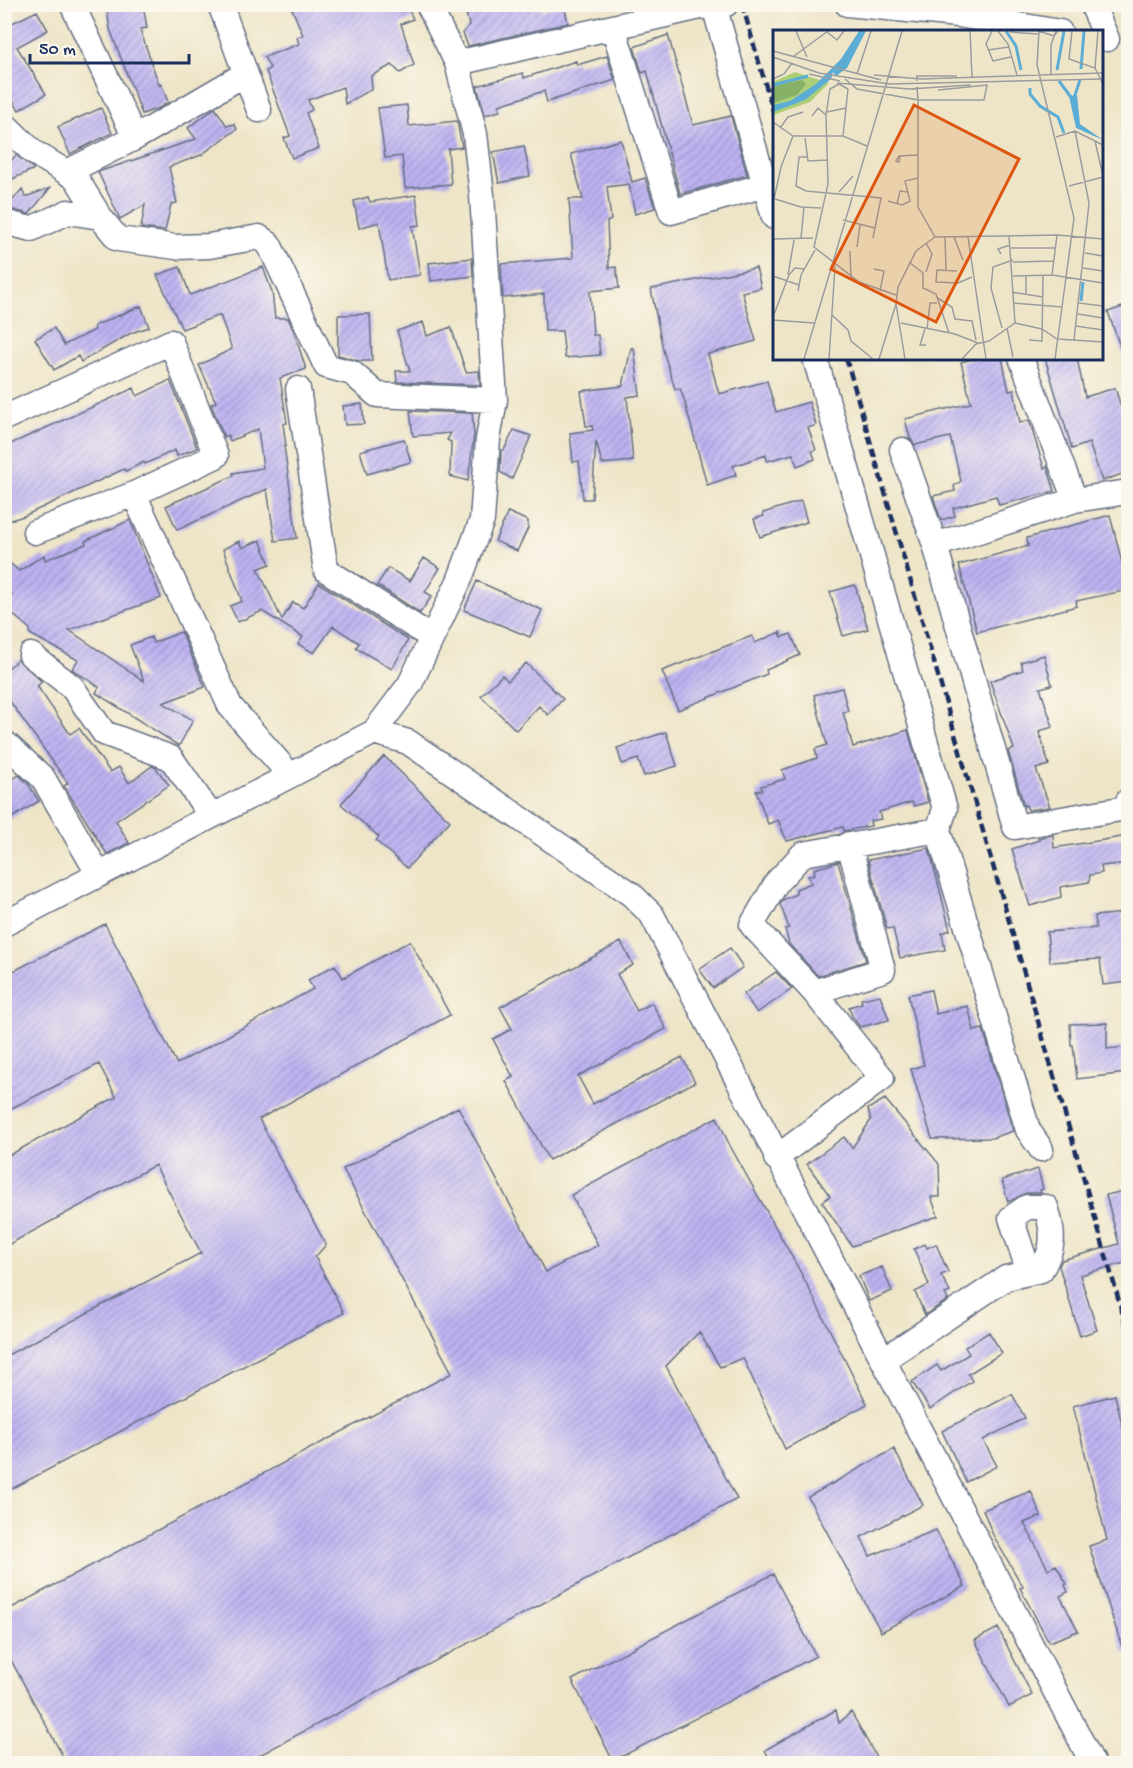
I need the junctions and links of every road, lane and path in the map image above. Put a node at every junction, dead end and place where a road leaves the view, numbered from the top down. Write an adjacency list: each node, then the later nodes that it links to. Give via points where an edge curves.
1 (72, 4): 15 (street)
2 (220, 4): 12 (street)
3 (428, 4): 11 (street)
4 (847, 4): 7 (street)
5 (1092, 4): 10 (street)
6 (720, 5): 8 (street); 17 (street)
7 (922, 22): 9 (street, via 958,15)
8 (613, 27): 11 (street); 17 (street, via 671,212)
9 (1048, 30)
10 (1112, 40)
11 (457, 63): 24 (street, via 475,134 482,195)
12 (245, 74): 13 (street); 15 (street)
13 (259, 110)
14 (4, 124): 16 (street, via 33,152)
15 (135, 138): 16 (street)
16 (67, 172): 19 (street, via 76,178)
17 (765, 185): 18 (street)
18 (773, 213)
19 (100, 218): 20 (street, via 68,212 31,229); 24 (street, via 118,239 176,247 259,237 270,244 326,366 352,373 377,395)
20 (4, 222)
21 (816, 360): 39 (street, via 945,809)
22 (1022, 360): 29 (street)
23 (298, 389): 32 (street, via 326,570)
24 (495, 400): 32 (street, via 482,520 459,581)
25 (4, 418): 28 (street, via 171,342 216,456)
26 (902, 450): 31 (street)
27 (1128, 492): 29 (street)
28 (134, 494): 30 (street); 36 (street, via 230,706)
29 (1076, 500): 31 (street)
30 (35, 532)
31 (935, 545): 37 (street, via 1015,827 1126,808)
32 (431, 637): 34 (street, via 410,684)
33 (32, 655): 38 (street, via 72,687 104,733 171,758)
34 (374, 732): 36 (street); 45 (street, via 408,742 631,894 652,915)
35 (4, 742): 41 (street, via 43,778)
36 (289, 774): 38 (street)
37 (1128, 801)
38 (211, 816): 41 (street)
39 (938, 830): 40 (street); 44 (street, via 1028,1130)
40 (849, 844): 43 (street, via 883,970); 43 (street, via 803,854 777,882 752,925)
41 (99, 874): 42 (street)
42 (4, 924)
43 (814, 992): 45 (street, via 882,1078)
44 (1041, 1149)
45 (776, 1158): 47 (street)
46 (1029, 1272): 47 (street, via 1006,1278)
47 (883, 1360): 48 (street)
48 (1093, 1764)

